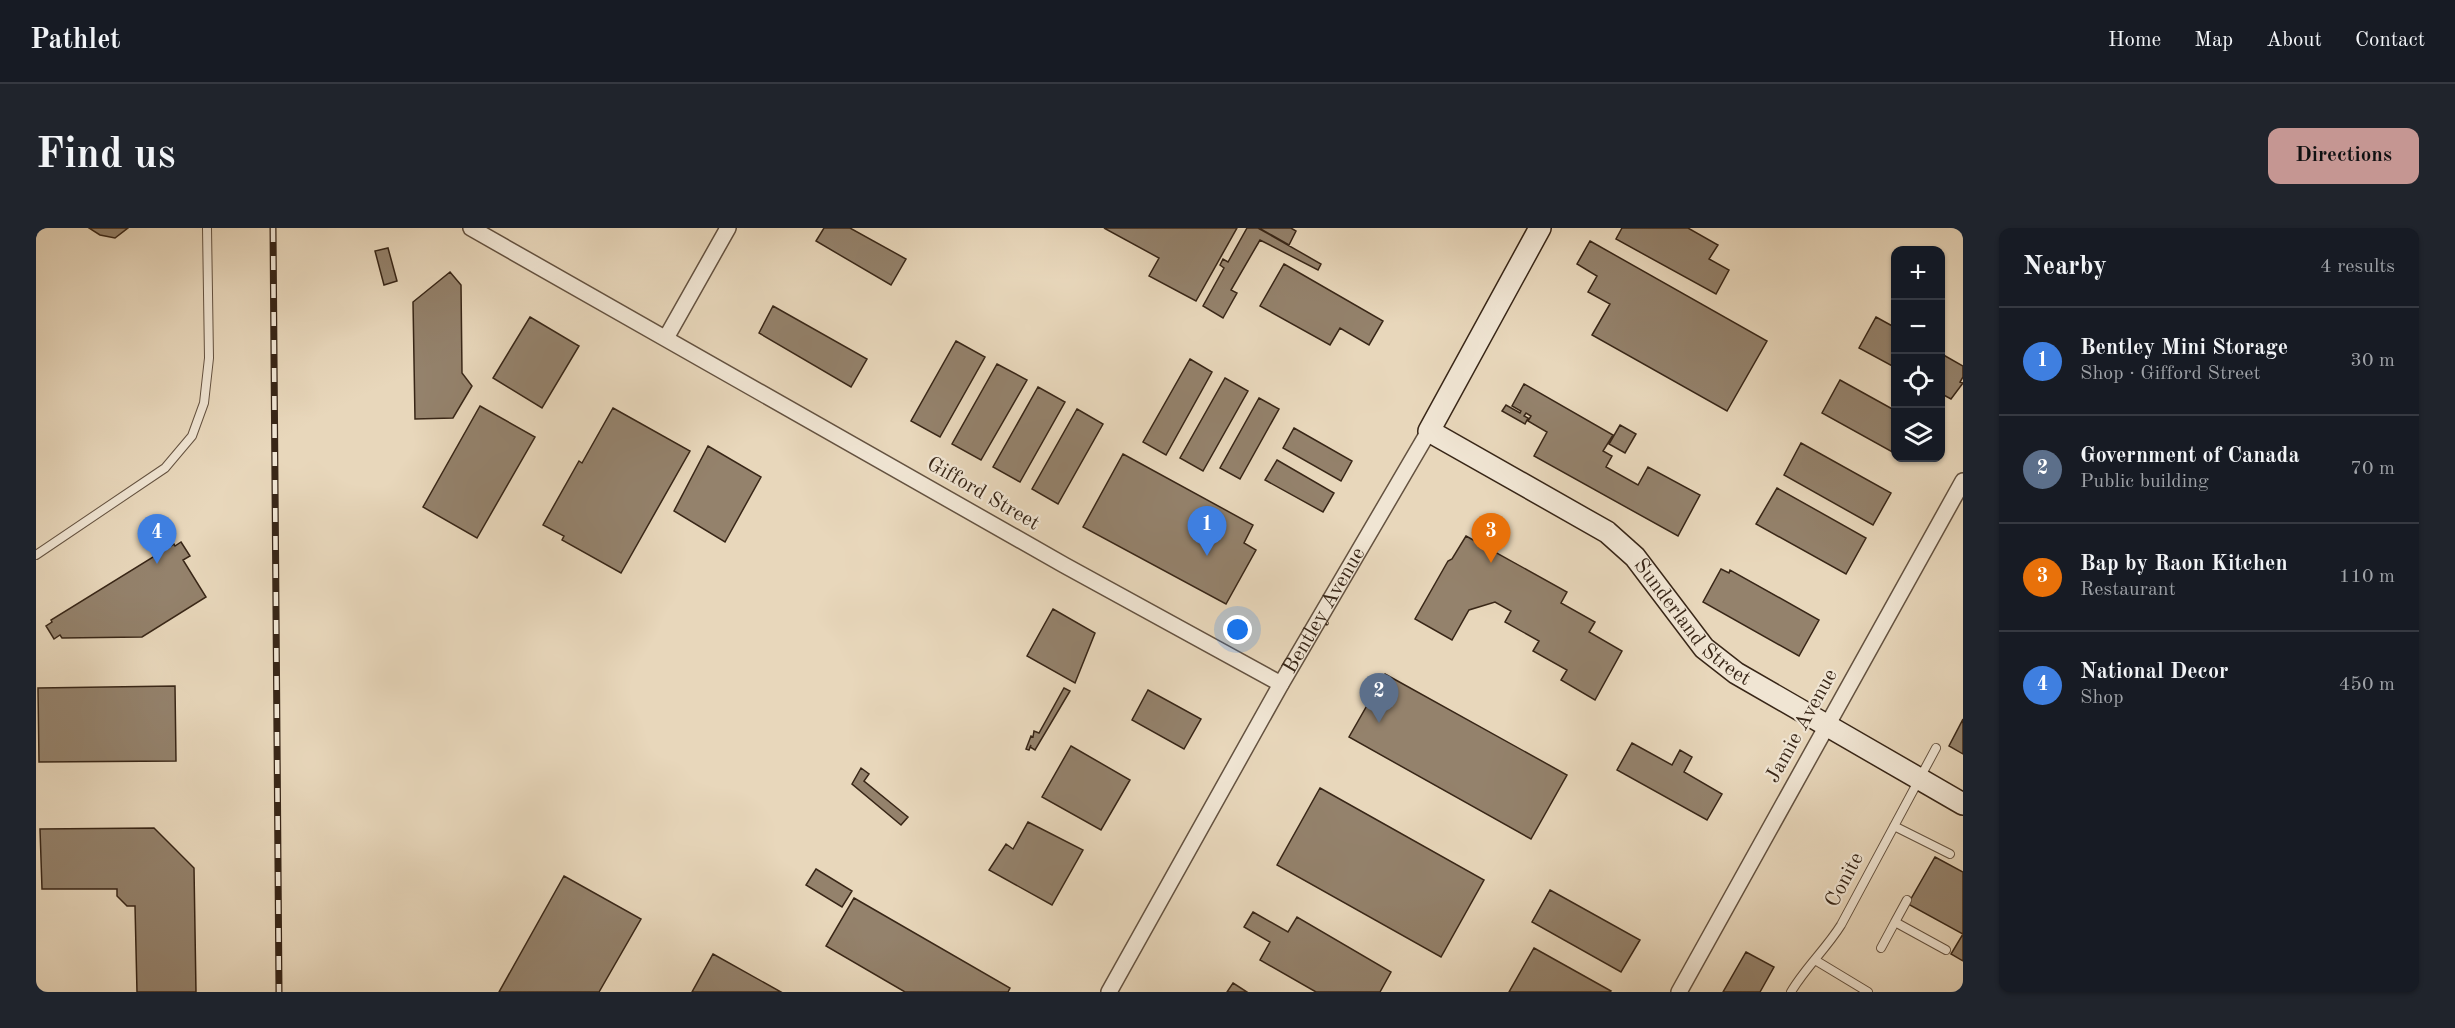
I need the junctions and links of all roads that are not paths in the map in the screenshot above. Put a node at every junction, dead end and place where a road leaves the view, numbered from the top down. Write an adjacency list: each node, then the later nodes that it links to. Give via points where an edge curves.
1 (207, 228): 8 (lane, via 209,358 204,403 192,436 165,468)
2 (471, 228): 5 (street, Gifford Street)
3 (728, 228): 5 (street)
4 (1540, 228): 6 (street, Bentley Avenue)
5 (666, 338): 9 (street, Gifford Street)
6 (1429, 431): 9 (street, Bentley Avenue); 10 (street, Sunderland Street, via 1607,532 1635,557 1704,648 1736,673)
7 (1963, 481): 10 (street, Jamie Avenue)
8 (36, 555)
9 (1281, 684): 21 (street, Bentley Avenue)
10 (1825, 726): 12 (street, Sunderland Street); 22 (street, Jamie Avenue)
11 (1936, 748): 12 (lane, Conite)
12 (1920, 779): 13 (street, Sunderland Street); 14 (lane, Conite)
13 (1963, 804)
14 (1894, 826): 15 (lane); 20 (lane, Conite, via 1841,925)
15 (1950, 854)
16 (1906, 900): 17 (lane)
17 (1895, 922): 18 (lane); 19 (lane)
18 (1881, 948)
19 (1946, 950)
20 (1815, 960): 23 (lane, Conite); 24 (lane)
21 (1109, 992)
22 (1678, 992)
23 (1791, 992)
24 (1868, 992)

